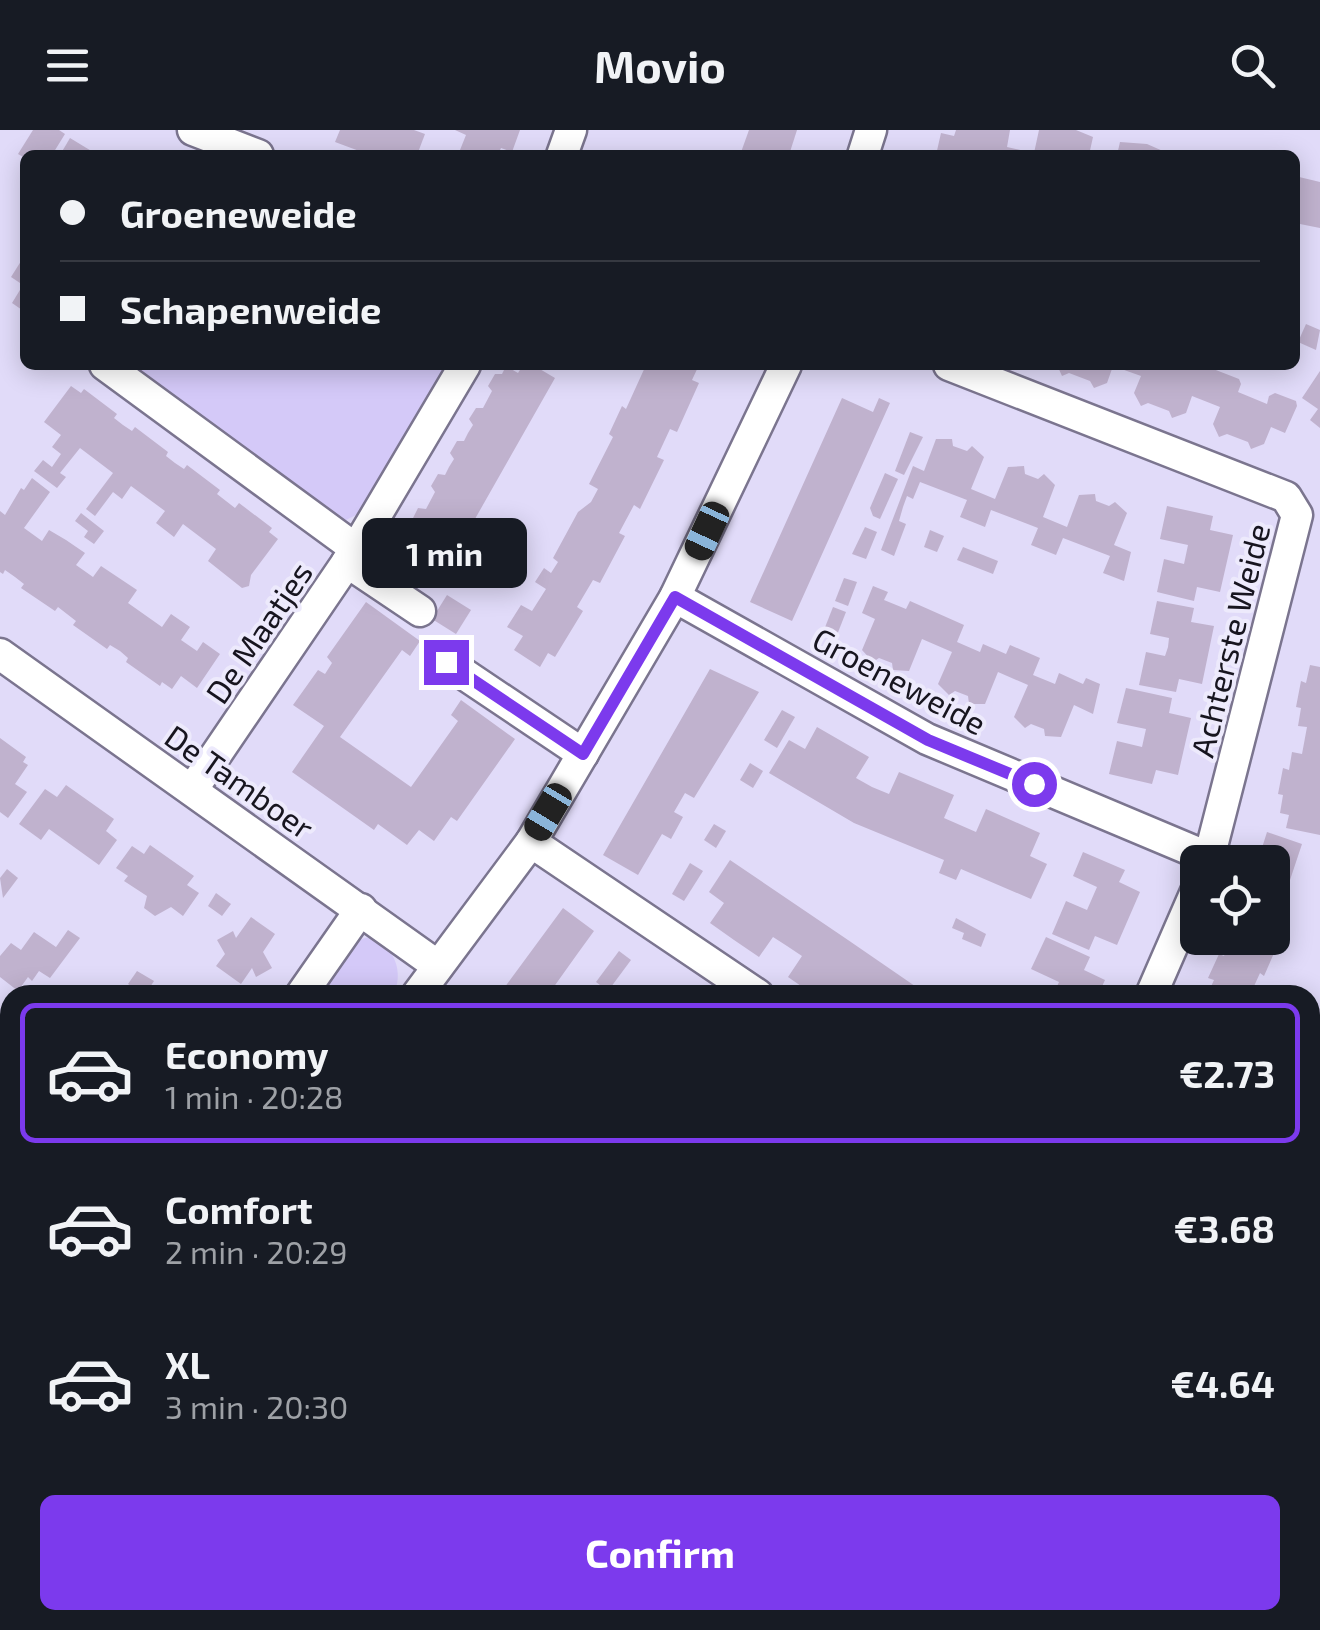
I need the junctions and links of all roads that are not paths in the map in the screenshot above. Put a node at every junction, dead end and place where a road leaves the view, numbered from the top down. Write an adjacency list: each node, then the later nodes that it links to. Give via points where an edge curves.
1 (205, 141): 2 (street)
2 (239, 150)
3 (112, 370): 7 (street)
4 (462, 370): 7 (street, De Maatjes)
5 (784, 370): 8 (street)
6 (963, 370): 15 (street, Achterste Weide, via 1286,497 1297,514)
7 (352, 555): 9 (street, De Maatjes); 13 (street, De Maatjes)
8 (675, 597): 12 (street); 16 (street, Groeneweide, via 928,740)
9 (420, 612)
10 (0, 654): 13 (street, De Tamboer)
11 (446, 662): 12 (street)
12 (583, 754): 14 (street)
13 (192, 790): 17 (street, De Tamboer)
14 (531, 842): 19 (street); 22 (street)
15 (1213, 845)
16 (1180, 848)
17 (361, 909): 19 (street, De Tamboer); 20 (street)
18 (1180, 929): 23 (street)
19 (438, 966): 21 (street)
20 (307, 985)
21 (424, 985)
22 (743, 985)
23 (1156, 985)

